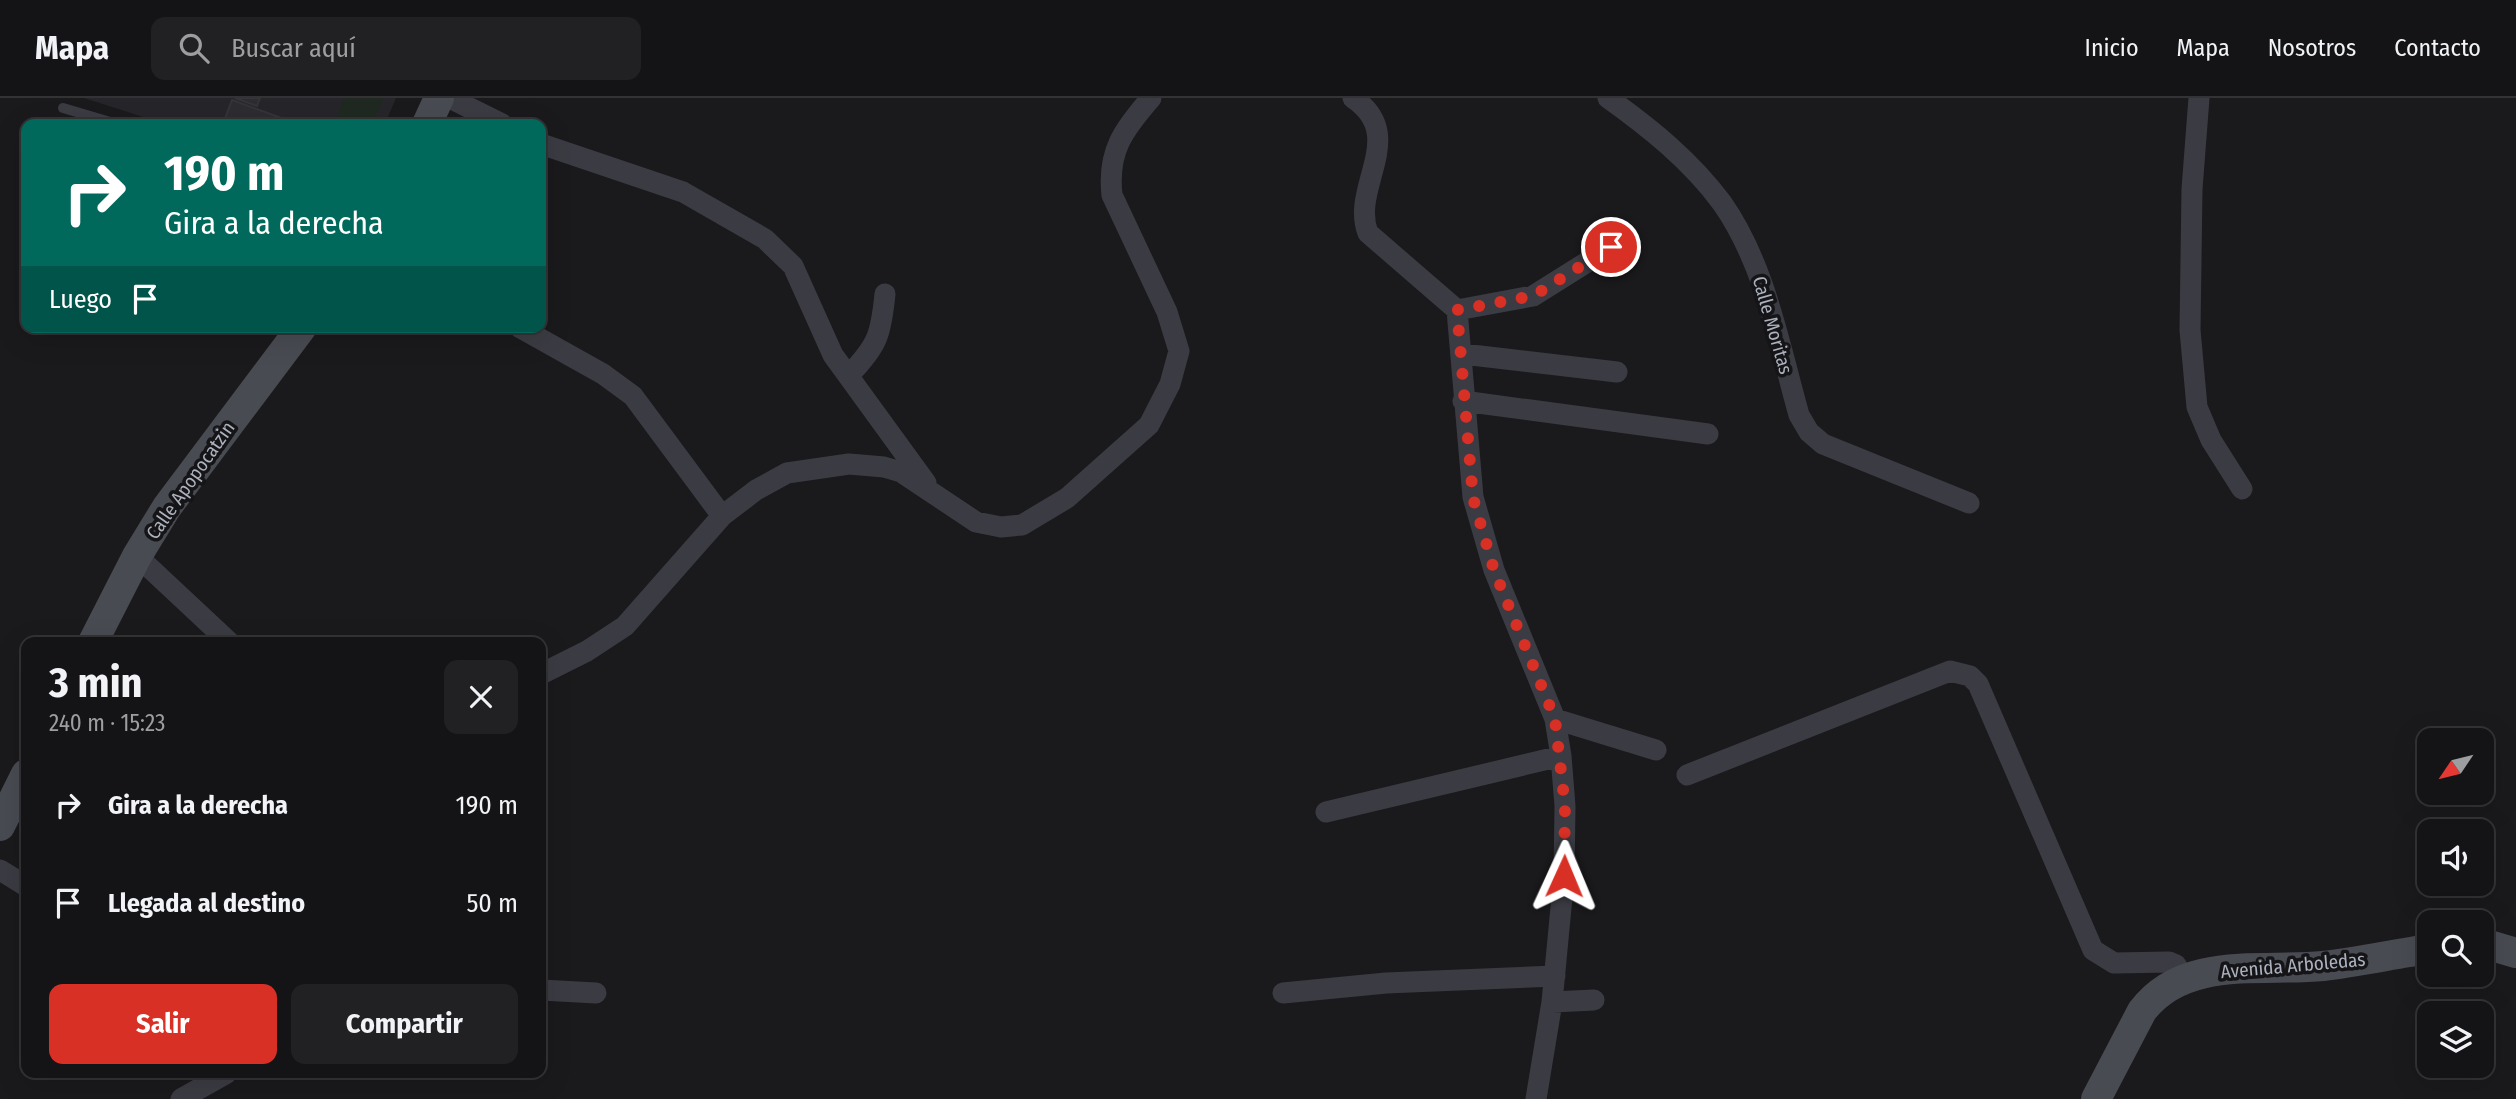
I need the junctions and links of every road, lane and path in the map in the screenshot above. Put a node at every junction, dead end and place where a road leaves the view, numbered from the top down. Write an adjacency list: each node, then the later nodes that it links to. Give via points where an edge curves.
1 (439, 98): 9 (main road)
2 (450, 98): 10 (street)
3 (1151, 98): 23 (street, via 1129,123 1112,155 1110,176 1112,195 1167,312 1178,351 1170,384 1149,425 1067,498 1022,525 976,522)
4 (1353, 98): 14 (street, via 1362,104 1378,135 1379,149 1362,219 1368,233)
5 (1608, 98): 24 (street, Calle Moritas, via 1661,137 1722,204 1755,264 1798,415 1809,432 1823,444)
6 (2199, 98): 22 (street, via 2190,330 2197,407 2211,440)
7 (63, 108): 8 (lane)
8 (100, 119)
9 (429, 119)
10 (492, 119)
11 (546, 146): 19 (street, via 683,192 765,239 797,272 826,342)
12 (1611, 247): 14 (street, via 1533,296)
13 (885, 294): 19 (street, via 880,337)
14 (1457, 310): 17 (street)
15 (298, 333): 26 (main road, Calle Apopocatzin, via 167,507)
16 (530, 333): 25 (street, via 633,396)
17 (1463, 354): 18 (street); 20 (street)
18 (1617, 372)
19 (850, 374): 23 (street)
20 (1464, 401): 21 (street); 30 (street, via 1473,498 1494,570)
21 (1708, 434)
22 (2242, 489)
23 (932, 492): 25 (street, via 901,472 849,464 787,473)
24 (1969, 503)
25 (723, 516): 29 (street, via 625,626)
26 (137, 556): 27 (main road, Calle Apopocatzin); 28 (street)
27 (96, 637)
28 (224, 637)
29 (546, 672)
30 (1555, 719): 31 (street); 32 (street)
31 (1656, 750)
32 (1561, 756): 35 (street); 42 (street, via 1564,876)
33 (1687, 775): 43 (street, via 1950,671 1961,672 1978,684 2093,950 2114,963 2169,962)
34 (21, 784): 36 (main road)
35 (1326, 811)
36 (0, 825)
37 (0, 870): 38 (street)
38 (21, 883)
39 (2494, 947): 41 (main road)
40 (2417, 950): 43 (main road, Avenida Arboledas, via 2320,966 2224,968)
41 (2516, 953)
42 (1555, 976): 46 (street, via 1386,983); 48 (street)
43 (2184, 979): 52 (main road, Avenida Arboledas, via 2141,1011)
44 (546, 990): 45 (street)
45 (596, 993)
46 (1283, 993)
47 (1594, 1000): 48 (street)
48 (1552, 1002): 51 (street)
49 (218, 1078): 50 (street)
50 (181, 1099)
51 (1536, 1099)
52 (2096, 1099)

